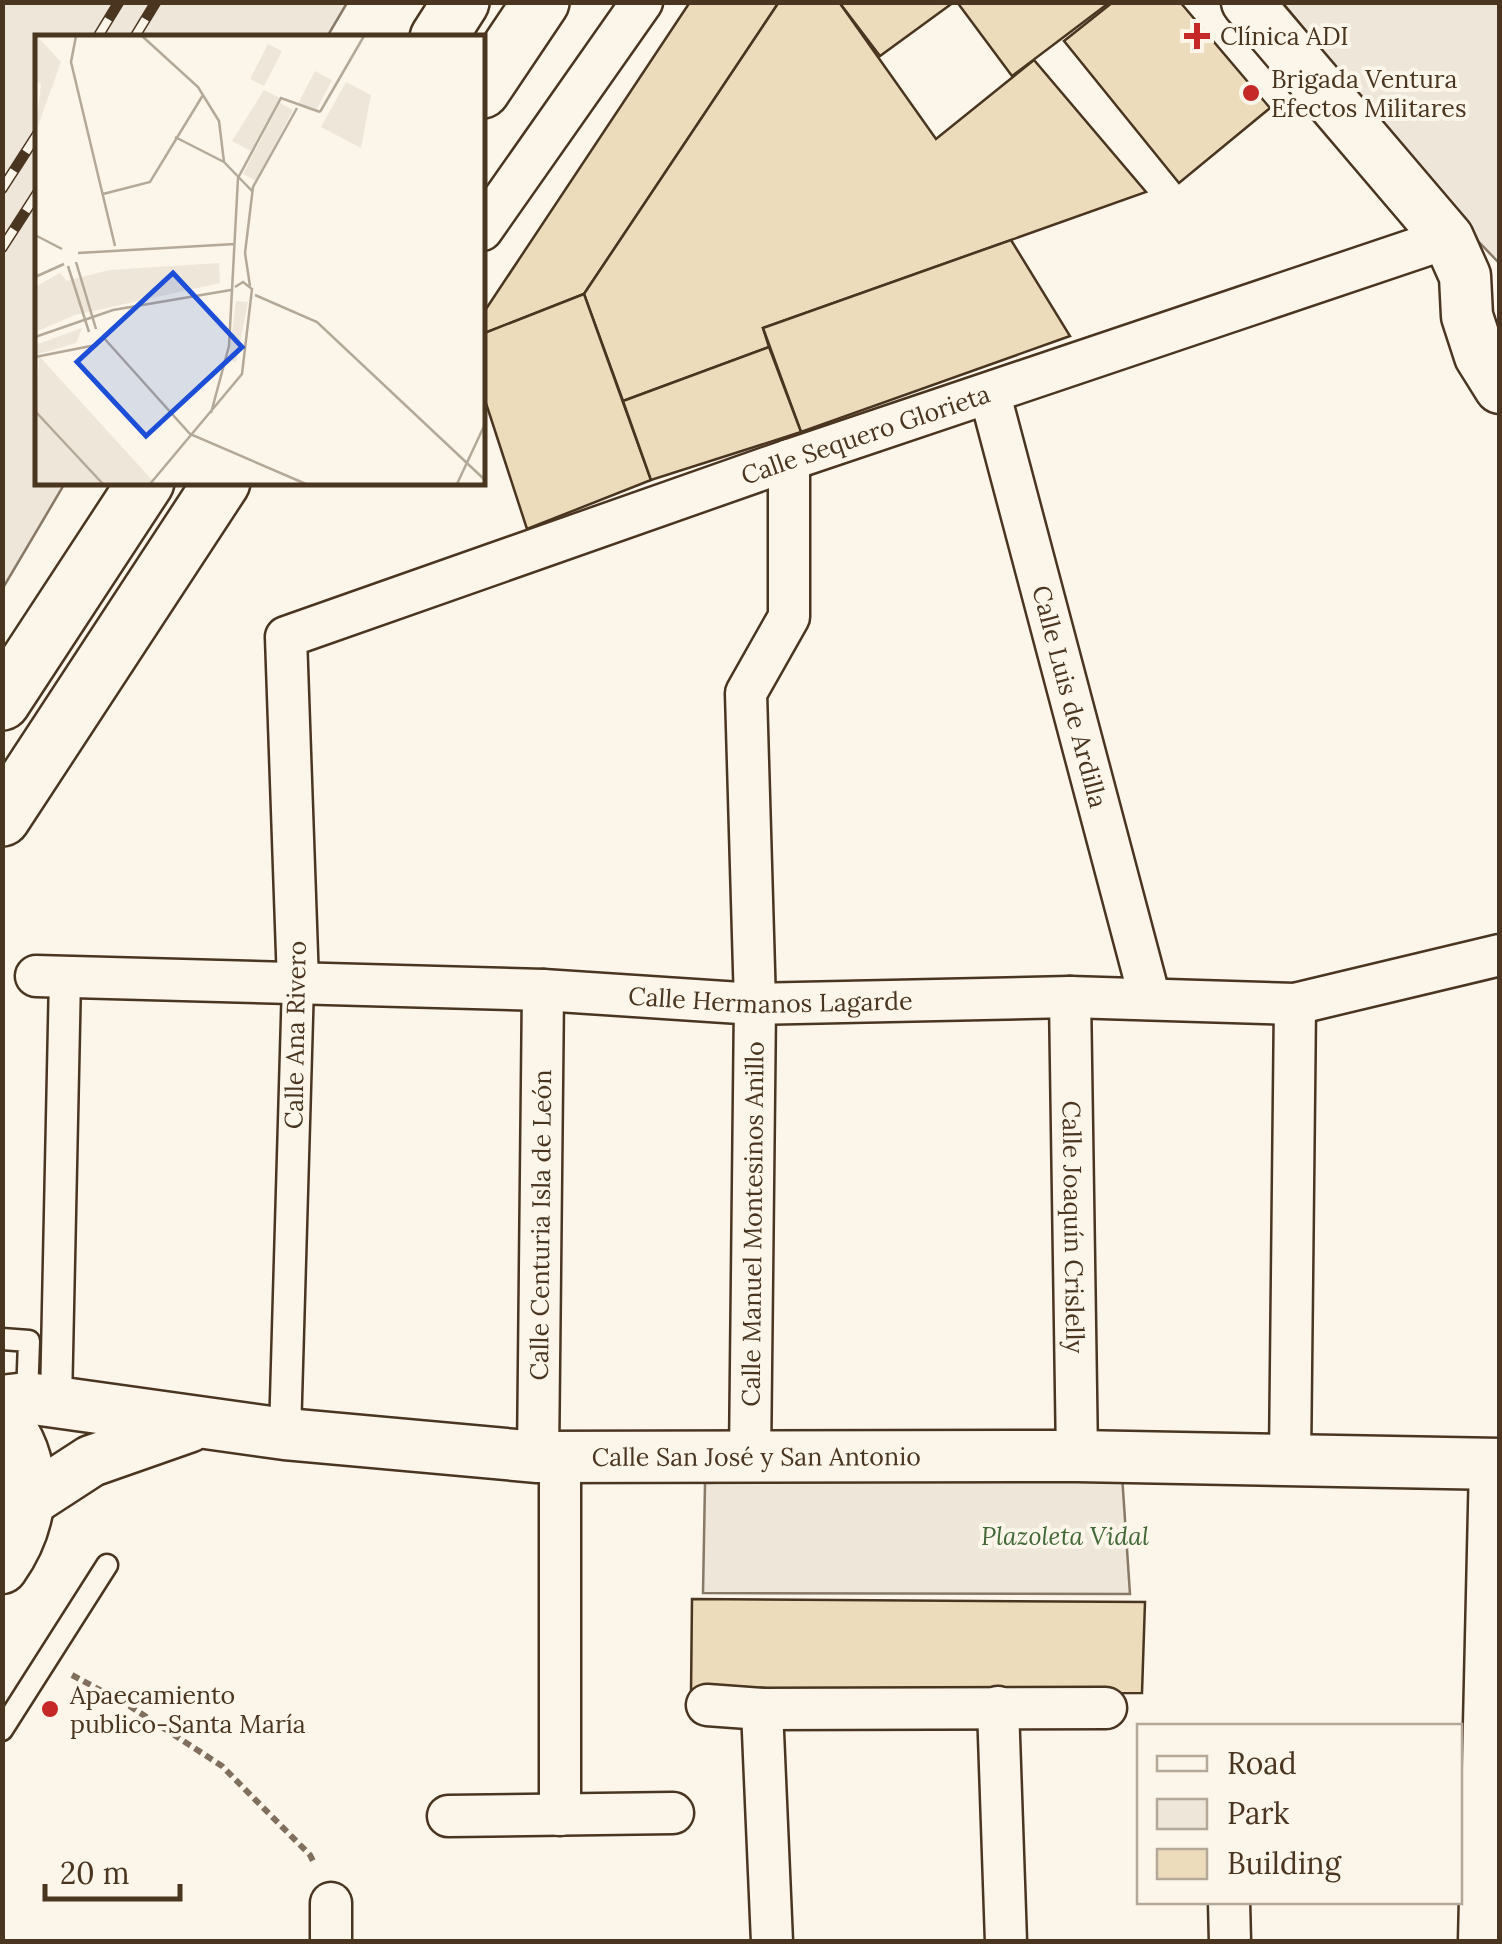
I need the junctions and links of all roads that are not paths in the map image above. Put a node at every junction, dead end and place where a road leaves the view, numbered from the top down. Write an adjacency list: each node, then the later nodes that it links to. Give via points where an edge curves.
1 (460, 2): 5 (highway)
2 (540, 2): 6 (highway)
3 (642, 2): 7 (street)
4 (1247, 2): 8 (street)
5 (440, 35)
6 (485, 85)
7 (485, 226)
8 (1471, 268): 9 (street, via 1466,316); 10 (street, Calle Sequero Glorieta)
9 (1500, 388)
10 (990, 394): 11 (street, Calle Sequero Glorieta); 22 (street, Calle Luis de Ardilla)
11 (789, 460): 14 (street, Calle Sequero Glorieta); 23 (street, Calle Manuel Montesinos Anillo, via 789,617 746,693)
12 (144, 485): 15 (highway)
13 (220, 485): 16 (highway)
14 (286, 637): 19 (street, Calle Ana Rivero)
15 (2, 702)
16 (2, 818)
17 (1500, 956): 24 (street, Calle Hermanos Lagarde)
18 (51, 976): 19 (street, Calle Hermanos Lagarde); 26 (street)
19 (298, 984): 20 (street, Calle Hermanos Lagarde); 28 (street, Calle Ana Rivero)
20 (544, 990): 23 (street, Calle Hermanos Lagarde); 30 (street, Calle Centuria Isla de León)
21 (1070, 997): 22 (street, Calle Hermanos Lagarde); 23 (street, Calle Hermanos Lagarde); 29 (street, Calle Joaquín Crislelly)
22 (1150, 999): 24 (street, Calle Hermanos Lagarde)
23 (755, 1004): 31 (street, Calle Manuel Montesinos Anillo)
24 (1295, 1004): 32 (street)
25 (2, 1339): 26 (lane, via 29,1341)
26 (22, 1405): 27 (street); 34 (street, via 14,1431 28,1464)
27 (198, 1423): 28 (street, Calle San José y San Antonio); 34 (street, Calle San José y San Antonio, via 91,1462)
28 (285, 1434): 30 (street, Calle San José y San Antonio)
29 (1077, 1456): 31 (street, Calle San José y San Antonio); 32 (street, Calle San José y San Antonio)
30 (548, 1457): 31 (street, Calle San José y San Antonio); 44 (street, Calle Centuria Isla de León)
31 (750, 1459)
32 (1290, 1460): 33 (street, Calle San José y San Antonio)
33 (1495, 1464): 42 (street)
34 (30, 1500): 36 (street, via 23,1535)
35 (107, 1565): 41 (lane)
36 (3, 1568)
37 (706, 1705): 40 (street)
38 (998, 1707): 39 (street); 40 (street); 48 (street)
39 (1106, 1708)
40 (762, 1709): 47 (street)
41 (2, 1730)
42 (1491, 1764): 50 (street)
43 (673, 1813): 44 (street)
44 (560, 1815): 45 (street)
45 (448, 1816)
46 (1229, 1904): 49 (street)
47 (772, 1942)
48 (1006, 1942)
49 (1230, 1942)
50 (1480, 1942)

